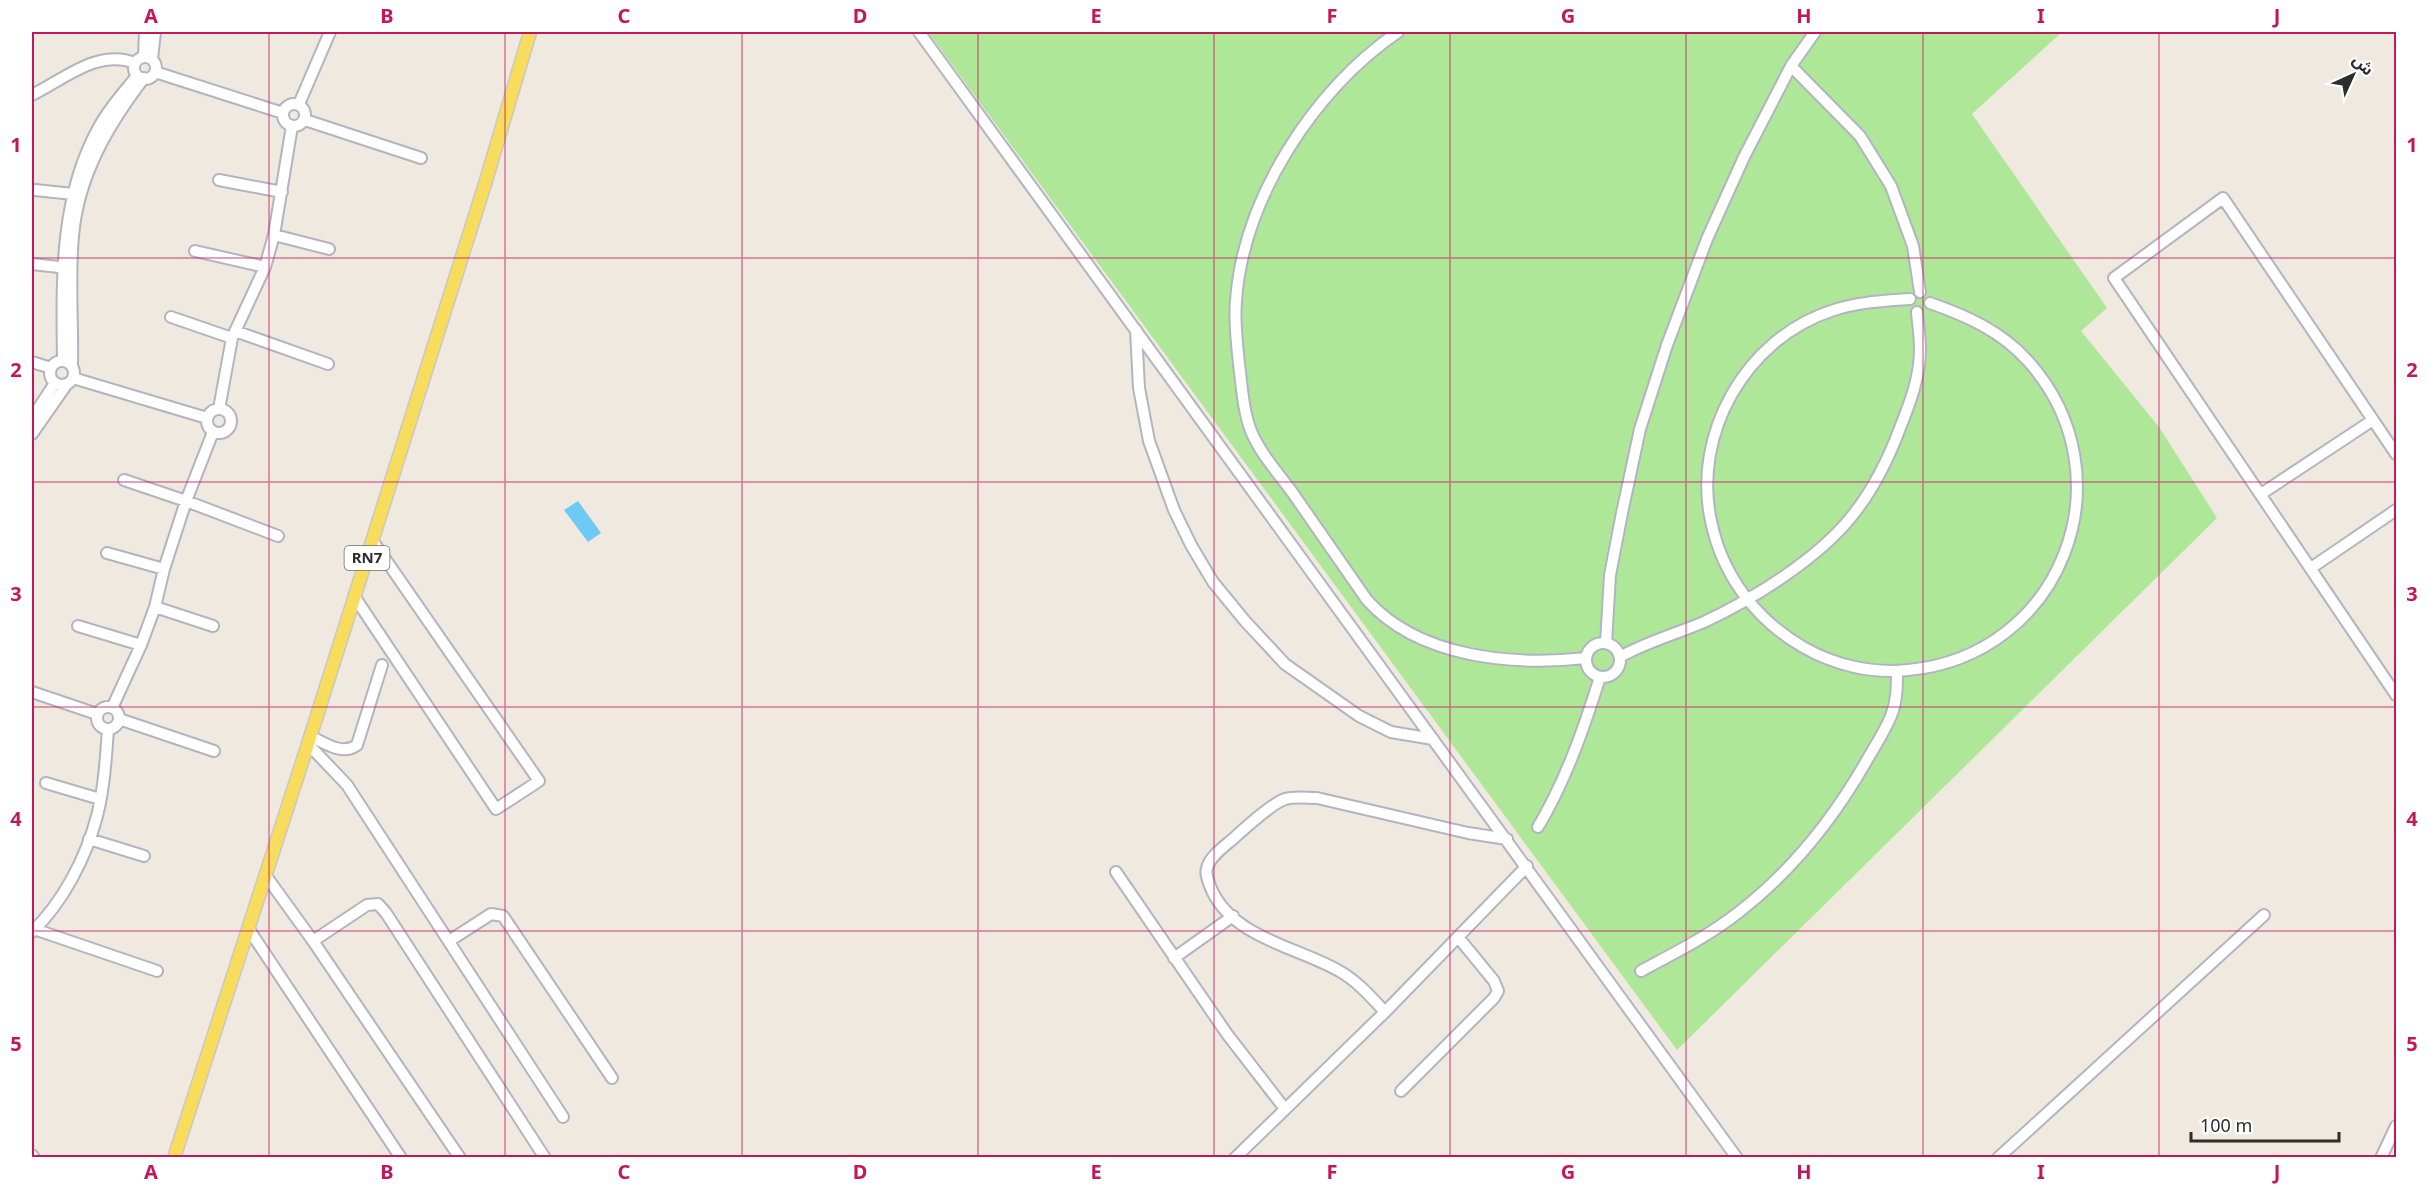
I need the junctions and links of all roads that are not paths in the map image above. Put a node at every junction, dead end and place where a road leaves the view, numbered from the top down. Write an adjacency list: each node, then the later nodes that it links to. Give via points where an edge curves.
1 (145, 32): 8 (street)
2 (155, 32): 8 (street)
3 (330, 32): 13 (street)
4 (530, 32): 52 (main road, RN7)
5 (919, 32): 33 (street)
6 (1398, 32): 64 (street, via 1344,75 1319,104 1272,181 1247,237 1235,320 1248,422 1263,451 1367,600 1396,627 1461,652 1555,662)
7 (1815, 32): 9 (street)
8 (143, 60): 10 (street, via 155,66); 11 (street, via 134,71); 12 (street, via 111,58 89,64)
9 (1791, 66): 28 (street, via 1860,136 1891,186 1913,246); 61 (street, via 1707,239 1640,429 1610,575)
10 (155, 72): 11 (street, via 150,77); 14 (street)
11 (141, 77): 21 (street, via 99,127); 27 (street, via 93,159 79,200)
12 (32, 95)
13 (299, 104): 14 (street, via 291,104); 15 (street, via 305,110)
14 (283, 113): 16 (street)
15 (304, 120): 16 (street); 17 (street)
16 (292, 126): 20 (street)
17 (421, 158)
18 (219, 180): 20 (street)
19 (35, 190): 21 (street)
20 (282, 192): 22 (street)
21 (73, 194): 27 (street)
22 (274, 235): 23 (street); 26 (street)
23 (329, 249)
24 (195, 251): 26 (street)
25 (32, 264): 27 (street)
26 (265, 267): 34 (street)
27 (67, 268): 36 (street)
28 (1920, 292): 29 (street); 30 (street)
29 (1910, 299): 31 (street); 57 (street, via 1858,304 1803,323 1757,358 1724,406 1708,462 1710,520 1730,575)
30 (1930, 303): 31 (street, via 1926,311); 66 (street, via 1985,326 2014,347 2044,380 2072,444 2078,480 2076,506 2066,549 2052,582 2018,623 1974,653 1949,663)
31 (1917, 312): 57 (street, via 1920,349 1911,400 1888,459 1868,495 1828,540)
32 (171, 317): 34 (street)
33 (1136, 329): 74 (street); 74 (street, via 1139,388 1149,441 1174,510 1213,582 1285,664 1359,716 1391,732)
34 (233, 335): 37 (street); 40 (street)
35 (32, 362): 38 (street)
36 (67, 363): 38 (street, via 56,363); 39 (street)
37 (328, 364)
38 (51, 368): 39 (street, via 51,376)
39 (65, 382): 41 (street); 42 (street); 45 (street)
40 (219, 409): 42 (street, via 211,411); 44 (street, via 229,415 231,423 225,432)
41 (32, 418)
42 (207, 418): 44 (street)
43 (2373, 420): 46 (street); 48 (street); 48 (street, via 2223,198 2114,278)
44 (213, 432): 49 (street)
45 (32, 434)
46 (2397, 454)
47 (124, 480): 49 (street)
48 (2261, 494): 54 (street)
49 (186, 501): 51 (street); 55 (street)
50 (2397, 510): 54 (street)
51 (278, 536)
52 (372, 540): 56 (main road, RN7); 56 (street, via 539,781 496,809)
53 (107, 553): 55 (street)
54 (2311, 568): 69 (street)
55 (164, 569): 58 (street)
56 (354, 596): 75 (main road, RN7)
57 (1746, 599): 63 (street); 66 (street, via 1788,639 1813,653 1849,666)
58 (155, 607): 60 (street); 62 (street)
59 (78, 626): 62 (street)
60 (213, 626)
61 (1606, 644): 63 (street, via 1615,648); 64 (street, via 1593,647)
62 (141, 645): 70 (street)
63 (1620, 657): 67 (street, via 1617,670)
64 (1586, 658): 67 (street, via 1588,668)
65 (382, 665): 75 (street, via 357,745 341,750)
66 (1897, 671): 95 (street, via 1897,694 1891,716 1848,793 1806,849 1738,913)
67 (1600, 677): 79 (street, via 1584,728)
68 (32, 692): 71 (street)
69 (2397, 695)
70 (112, 708): 71 (street, via 101,709); 72 (street)
71 (97, 714): 73 (street, via 99,726)
72 (119, 719): 73 (street); 76 (street)
73 (108, 729): 78 (street)
74 (1433, 739): 81 (street)
75 (309, 740): 85 (main road, RN7); 92 (street, via 347,785)
76 (214, 751)
77 (46, 783): 78 (street)
78 (100, 799): 80 (street)
79 (1538, 827)
80 (89, 839): 82 (street); 89 (street, via 63,892)
81 (1507, 839): 83 (street); 87 (street, via 1468,834 1317,798 1284,799 1235,836 1209,863 1206,874 1211,889)
82 (144, 856)
83 (1527, 866): 90 (street); 107 (street)
84 (1116, 872): 93 (street)
85 (266, 876): 88 (main road, RN7); 91 (street)
86 (2264, 915): 108 (street)
87 (1233, 916): 93 (street); 96 (street, via 1268,939 1341,972)
88 (248, 928): 102 (main road, RN7); 103 (street)
89 (33, 931): 94 (street)
90 (1458, 937): 96 (street); 98 (street, via 1498,991)
91 (313, 941): 104 (street); 105 (street, via 367,905 378,904)
92 (449, 941): 97 (street, via 491,914 503,916); 100 (street)
93 (1174, 958): 99 (street)
94 (157, 971)
95 (1641, 971)
96 (1385, 1012): 99 (street)
97 (612, 1078)
98 (1401, 1091)
99 (1285, 1109): 106 (street)
100 (563, 1117)
101 (2397, 1126): 109 (street)
102 (174, 1158)
103 (401, 1158)
104 (460, 1158)
105 (545, 1158)
106 (1235, 1158)
107 (1737, 1158)
108 (1998, 1158)
109 (2381, 1158)

